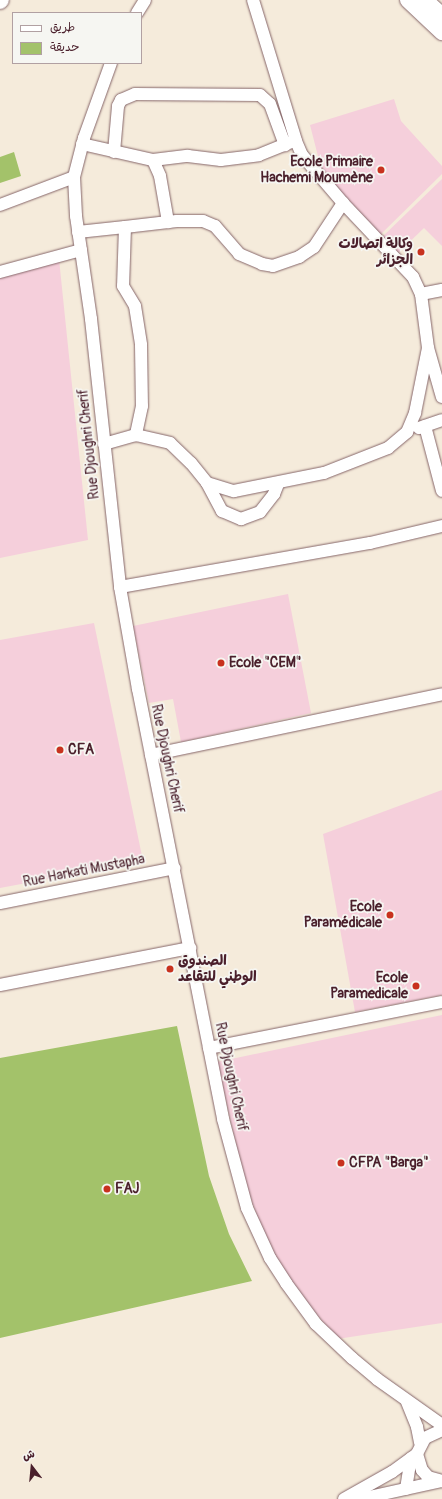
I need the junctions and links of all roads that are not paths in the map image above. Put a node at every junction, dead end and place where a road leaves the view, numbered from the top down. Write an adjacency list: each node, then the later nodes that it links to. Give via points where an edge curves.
1 (145, 0): 5 (street)
2 (253, 0): 9 (street)
3 (408, 0): 7 (main road)
4 (425, 0): 6 (main road)
5 (138, 12)
6 (442, 16)
7 (442, 32)
8 (111, 64): 10 (street, Rue Djoughri Cherif)
9 (290, 143): 11 (street, via 270,104 260,95 136,94 121,100 118,106); 12 (street, via 259,155 227,159 188,156); 14 (street)
10 (82, 144): 11 (street); 13 (street, Rue Djoughri Cherif)
11 (114, 152): 12 (street)
12 (153, 160): 16 (street, via 160,176)
13 (74, 177): 15 (street); 18 (street, Rue Djoughri Cherif)
14 (343, 203): 16 (street, via 314,247 273,266 239,254 215,226 203,221); 22 (street, via 413,277)
15 (0, 206)
16 (168, 222): 17 (street)
17 (125, 227): 18 (street); 29 (street, via 123,286 135,306 141,344 142,406)
18 (78, 232): 19 (street, Rue Djoughri Cherif)
19 (81, 250): 20 (street); 30 (street, Rue Djoughri Cherif)
20 (0, 272)
21 (442, 290): 22 (street)
22 (421, 294): 23 (street)
23 (428, 348): 24 (street); 28 (street, via 415,413)
24 (438, 368): 25 (street)
25 (442, 397)
26 (442, 420): 27 (street)
27 (425, 426): 28 (street); 33 (street)
28 (406, 432): 32 (street, via 388,448 368,458 324,473)
29 (136, 435): 30 (street); 31 (street, via 170,443 191,462)
30 (104, 444): 35 (street, Rue Djoughri Cherif)
31 (207, 483): 32 (street, via 234,491); 32 (street, via 222,510 241,519 260,512 274,494)
32 (278, 484)
33 (442, 491)
34 (442, 526): 35 (street, via 370,542)
35 (120, 587): 37 (street, Rue Djoughri Cherif)
36 (442, 694): 37 (street)
37 (151, 755): 38 (street, Rue Djoughri Cherif)
38 (175, 868): 39 (street, Rue Harkati Mustapha); 40 (street, Rue Djoughri Cherif)
39 (0, 903)
40 (190, 948): 41 (street); 43 (street, Rue Djoughri Cherif)
41 (0, 985)
42 (442, 1002): 43 (street)
43 (209, 1048): 44 (street, Rue Djoughri Cherif, via 223,1119 247,1208 270,1258 316,1324 352,1358)
44 (407, 1402): 45 (street, Rue Djoughri Cherif); 47 (street, via 417,1427)
45 (442, 1425)
46 (442, 1430): 47 (street, via 430,1433)
47 (416, 1452): 48 (street, via 422,1470 428,1477); 49 (street); 50 (street, via 375,1483)
48 (442, 1481): 49 (street)
49 (406, 1489): 51 (street)
50 (344, 1499)
51 (360, 1499)

